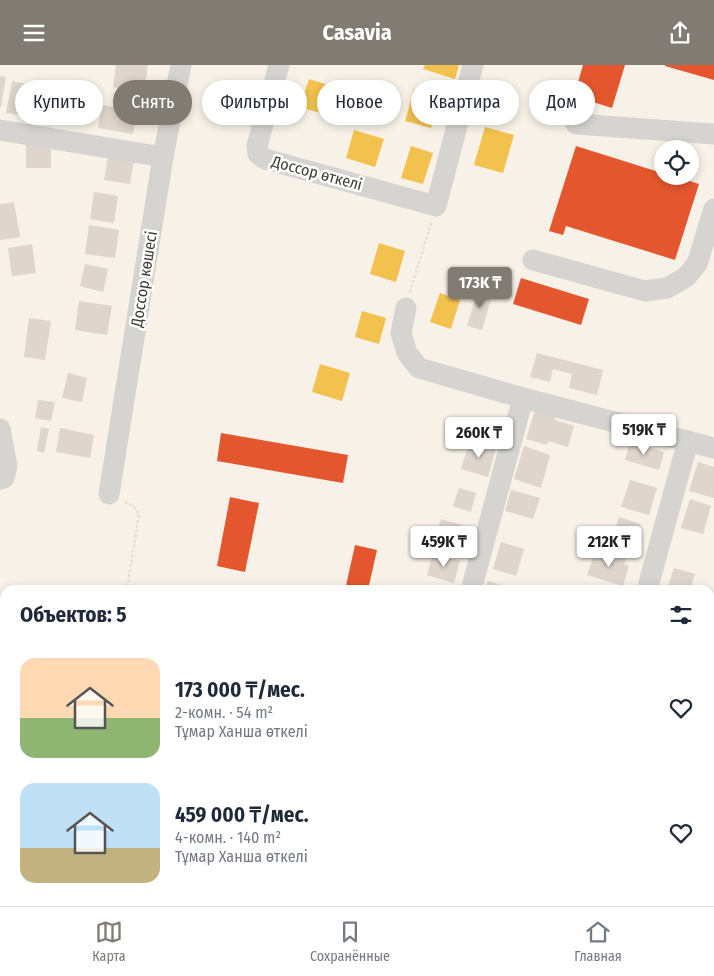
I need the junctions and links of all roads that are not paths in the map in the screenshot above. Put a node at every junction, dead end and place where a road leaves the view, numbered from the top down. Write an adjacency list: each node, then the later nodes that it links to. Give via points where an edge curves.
1 (181, 65): 7 (street, Доссор көшесі)
2 (279, 65): 3 (street, Доссор өткелі, via 257,147 264,159 436,206)
3 (473, 65)
4 (595, 125): 6 (street)
5 (0, 130): 7 (street)
6 (714, 135)
7 (163, 157): 16 (street, Доссор көшесі)
8 (714, 209): 9 (street, via 697,263 686,277 667,288 645,291)
9 (533, 259)
10 (406, 308): 11 (street, via 401,333 407,353 419,368)
11 (523, 398): 13 (street); 17 (street)
12 (0, 429): 15 (street, via 7,465 4,478)
13 (688, 441): 14 (street); 18 (street)
14 (714, 448)
15 (0, 479)
16 (109, 494)
17 (472, 585)
18 (648, 585)

